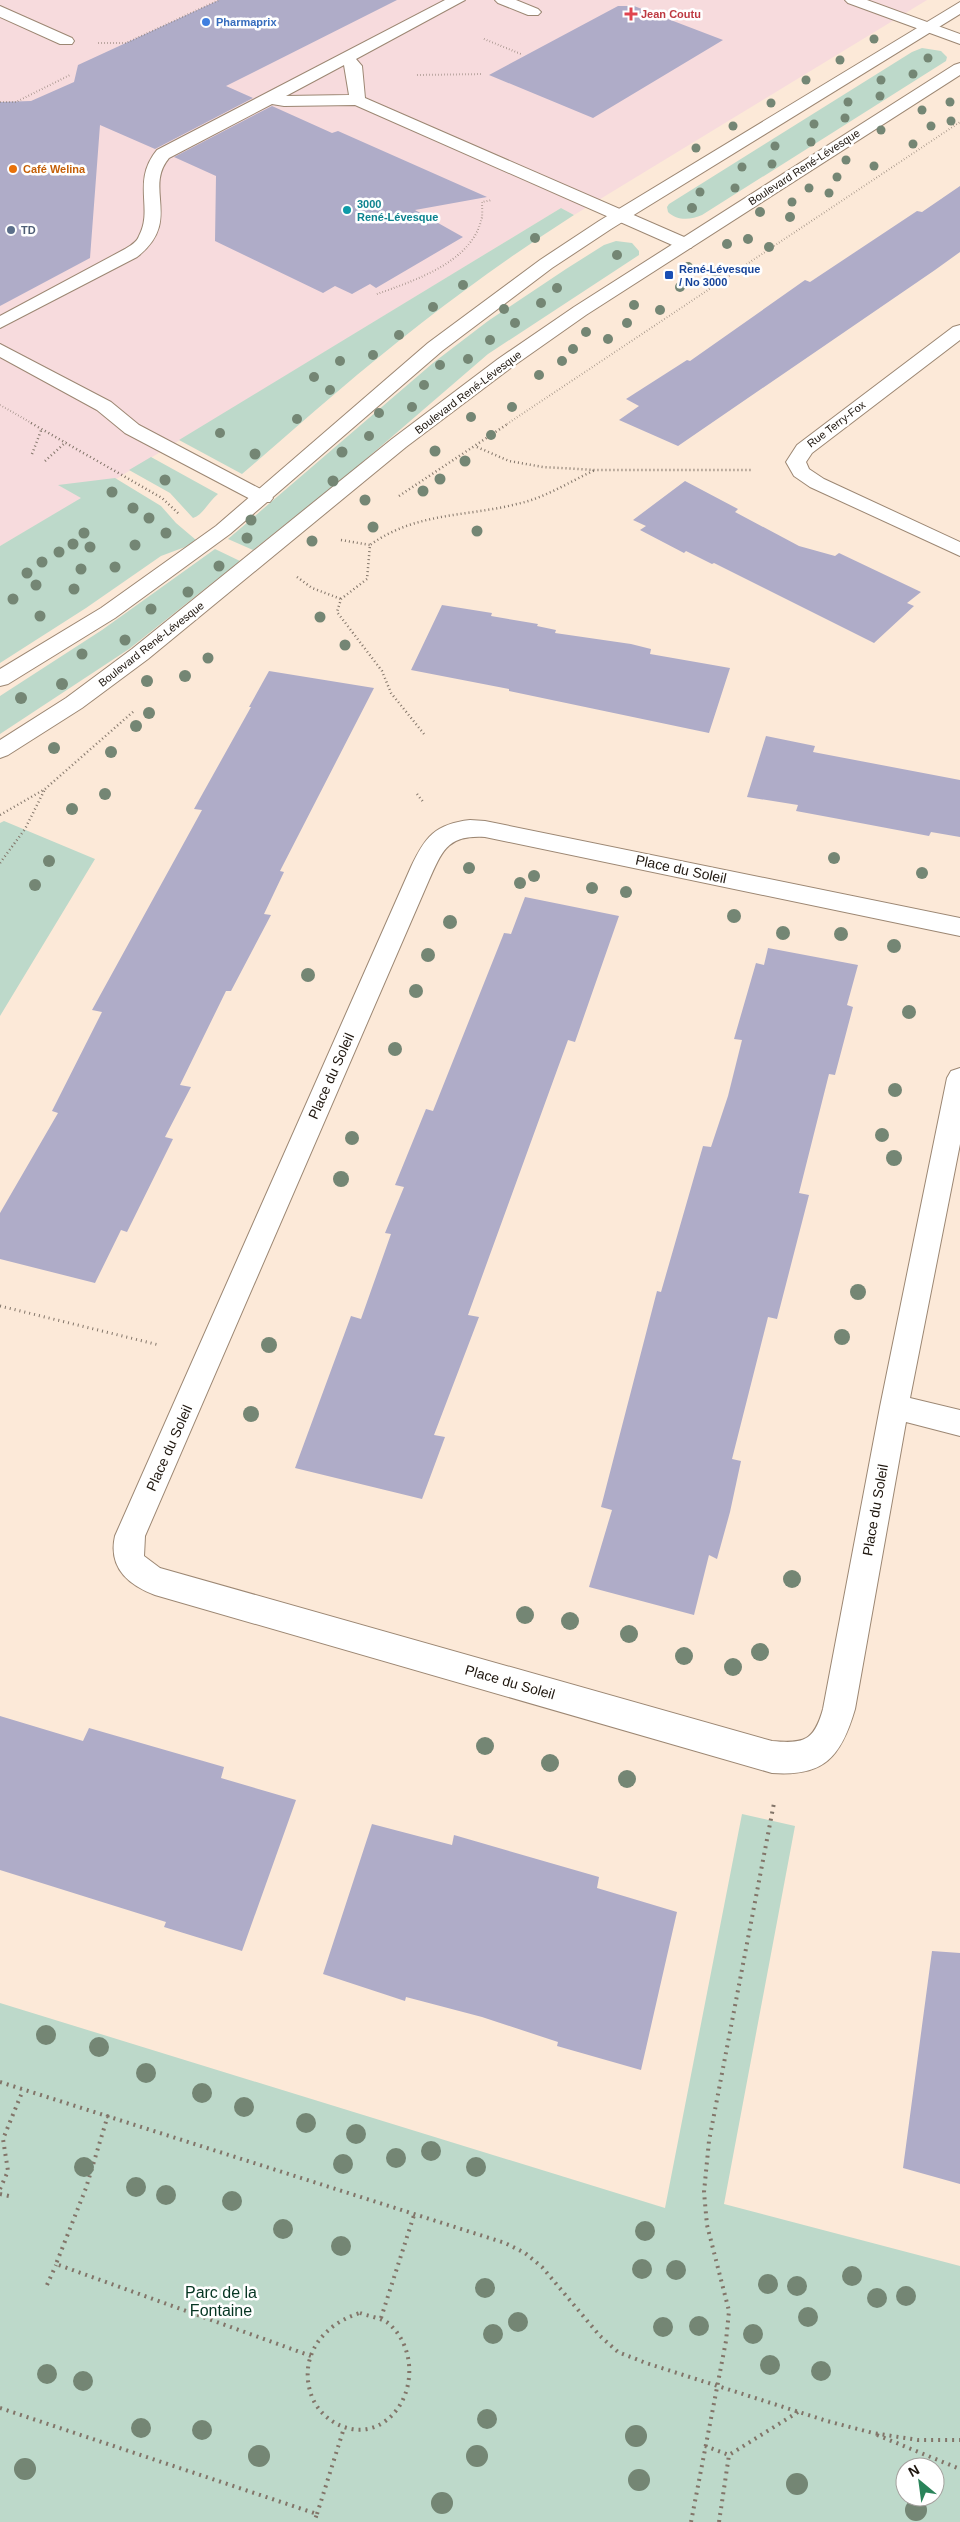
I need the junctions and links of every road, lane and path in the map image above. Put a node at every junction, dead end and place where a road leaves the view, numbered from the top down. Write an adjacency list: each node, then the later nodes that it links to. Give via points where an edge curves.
1 (218, 0): 12 (path, via 126,43)
2 (456, 0): 14 (street)
3 (503, 0): 7 (street)
4 (852, 0): 8 (street)
5 (960, 7): 8 (street)
6 (0, 12): 11 (street)
7 (534, 12)
8 (927, 27): 10 (street); 24 (street)
9 (484, 39): 13 (path)
10 (960, 40)
11 (66, 42)
12 (95, 43)
13 (521, 54)
14 (346, 58): 19 (street); 20 (street, via 355,70)
15 (960, 68): 25 (street, Boulevard René-Lévesque)
16 (71, 70): 21 (path, via 69,77 16,102)
17 (483, 74): 18 (path)
18 (417, 75)
19 (268, 98): 20 (street); 27 (street, via 156,159 150,235 139,246)
20 (357, 100): 24 (street)
21 (0, 102)
22 (960, 122): 33 (path)
23 (499, 199): 26 (path, via 482,202 483,213 476,234 457,256 423,275)
24 (621, 216): 25 (street); 40 (street, via 546,264 435,347)
25 (685, 244): 48 (street, Boulevard René-Lévesque, via 580,311 483,379 140,654 74,703)
26 (377, 294)
27 (0, 323)
28 (960, 331): 43 (street, Rue Terry-Fox, via 804,449 796,462 801,472 817,483)
29 (0, 350): 40 (street, via 104,406 141,434)
30 (0, 404): 31 (path)
31 (42, 428): 32 (path); 34 (path)
32 (66, 442): 35 (path); 39 (path)
33 (476, 446): 36 (path, via 525,465); 38 (path)
34 (32, 454)
35 (45, 461)
36 (595, 470): 37 (path); 42 (path, via 536,499 489,511 410,523 383,534)
37 (751, 470)
38 (399, 496)
39 (162, 498)
40 (263, 498): 46 (street, via 171,569 100,618)
41 (342, 534): 42 (path, via 335,539)
42 (370, 545): 45 (path, via 367,579)
43 (960, 550)
44 (291, 573): 45 (path, via 312,588)
45 (341, 599): 47 (path, via 337,612 376,662 391,692)
46 (0, 679)
47 (424, 734)
48 (0, 750)
49 (0, 815): 50 (path, via 46,789 25,829)
50 (0, 863)
51 (960, 927): 55 (street, Place du Soleil, via 485,829 461,829 440,838 417,880 130,1536 128,1554 136,1570 155,1581 772,1757 800,1758 825,1745 832,1734)
52 (960, 1078): 55 (street, Place du Soleil)
53 (0, 1306): 54 (path)
54 (160, 1345)
55 (894, 1407): 56 (street)
56 (960, 1423)
57 (773, 1812): 69 (path, via 708,2142 704,2192 707,2224 729,2312)
58 (0, 2082): 59 (path)
59 (23, 2090): 60 (path); 61 (path, via 3,2140 8,2171)
60 (108, 2115): 64 (path); 65 (path, via 86,2188)
61 (0, 2189)
62 (0, 2194): 63 (path)
63 (9, 2196)
64 (415, 2212): 67 (path); 69 (path, via 525,2253 542,2267 600,2336 618,2352)
65 (56, 2264): 66 (path); 68 (path)
66 (47, 2285)
67 (381, 2318): 68 (path, via 360,2313 343,2316 318,2338); 72 (path, via 403,2337 410,2356 411,2376 406,2396 395,2413 380,2424 362,2430)
68 (311, 2356): 72 (path, via 311,2393 330,2422)
69 (717, 2386): 71 (path); 75 (path)
70 (0, 2408): 78 (path)
71 (798, 2412): 73 (path); 76 (path)
72 (344, 2428): 78 (path)
73 (873, 2434): 74 (path, via 918,2440); 77 (path)
74 (960, 2440)
75 (705, 2446): 76 (path); 80 (path)
76 (729, 2455): 81 (path)
77 (960, 2469)
78 (317, 2514): 79 (path)
79 (314, 2522)
80 (692, 2522)
81 (719, 2522)

